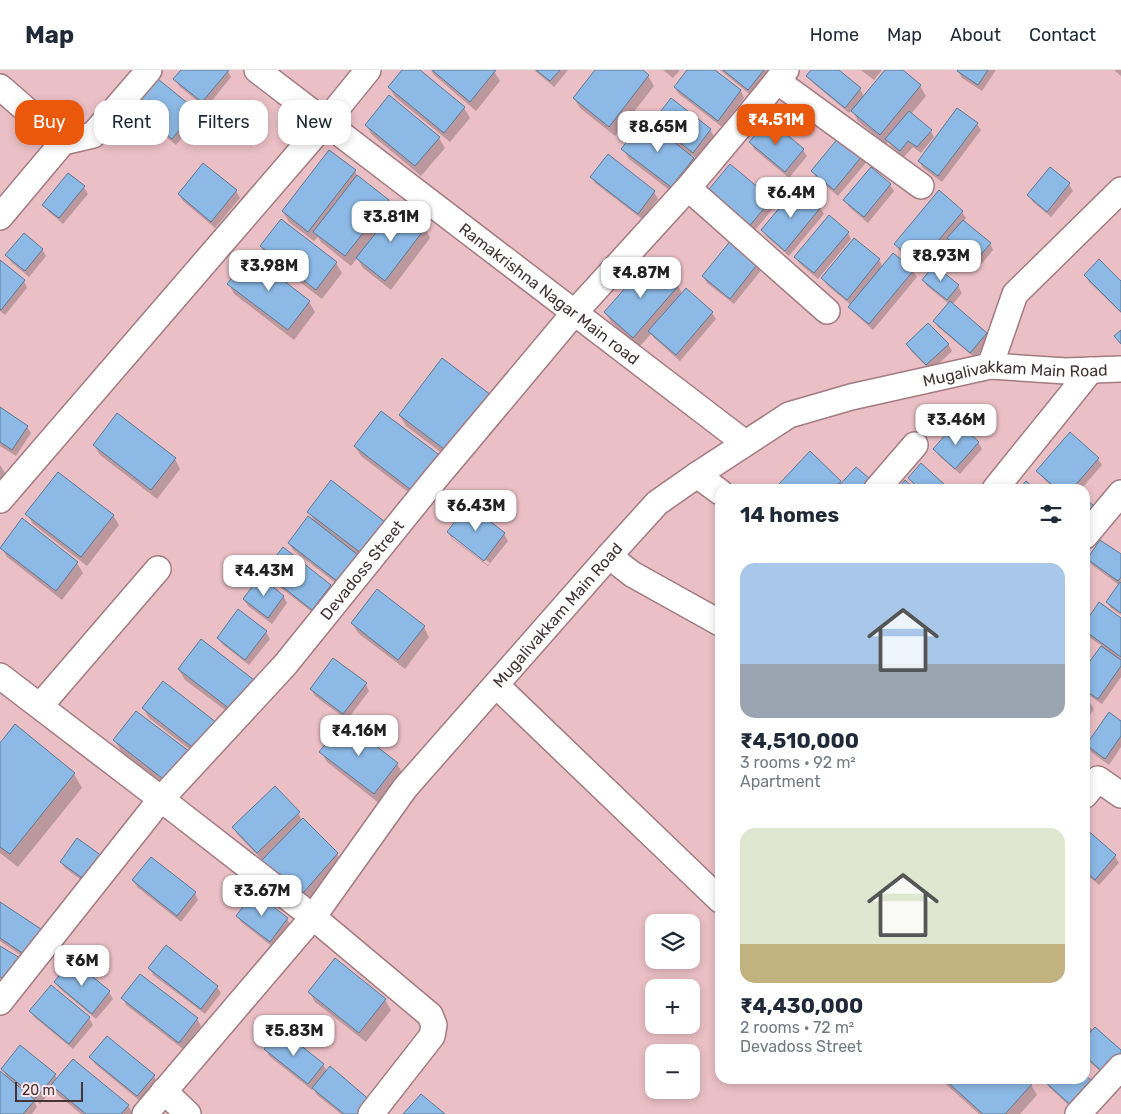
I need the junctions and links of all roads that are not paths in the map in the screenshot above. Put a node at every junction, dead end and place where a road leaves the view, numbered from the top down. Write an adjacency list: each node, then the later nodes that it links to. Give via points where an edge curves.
1 (149, 70): 9 (street, via 93,135)
2 (257, 70): 7 (street, Ramakrishna Nagar Main road)
3 (368, 70): 8 (street)
4 (782, 75): 13 (street); 14 (street, Devadoss Street)
5 (0, 87): 6 (street)
6 (15, 100)
7 (296, 100)
8 (343, 100)
9 (84, 137)
10 (351, 142): 18 (street, Ramakrishna Nagar Main road)
11 (60, 145): 16 (street)
12 (305, 145): 29 (street)
13 (921, 186)
14 (688, 188): 17 (street); 18 (street, Devadoss Street)
15 (1121, 190): 19 (street, via 1015,294)
16 (0, 217)
17 (827, 311)
18 (575, 312): 22 (street, Ramakrishna Nagar Main road); 39 (street, Devadoss Street, via 285,665)
19 (990, 366): 21 (street, Mugalivakkam Main Road); 22 (street, Mugalivakkam Main Road, via 851,397 789,415)
20 (1121, 369): 21 (street, Mugalivakkam Main Road)
21 (1091, 370): 26 (street)
22 (745, 443): 24 (street, Mugalivakkam Main Road)
23 (915, 445): 25 (street)
24 (696, 474): 27 (street); 31 (street, Mugalivakkam Main Road, via 657,503)
25 (881, 484)
26 (999, 484)
27 (715, 488)
28 (1121, 493): 30 (street)
29 (0, 500)
30 (1090, 530)
31 (609, 556): 33 (street, via 632,574); 35 (street, Mugalivakkam Main Road)
32 (158, 569): 36 (street)
33 (715, 620)
34 (0, 676): 36 (street)
35 (496, 685): 40 (street); 41 (street, Mugalivakkam Main Road, via 405,788)
36 (40, 706): 39 (street)
37 (1090, 781): 38 (street)
38 (1121, 795)
39 (161, 799): 41 (street); 42 (street, Devadoss Street)
40 (715, 895)
41 (313, 917): 44 (street, Mugalivakkam Main Road); 47 (street, via 430,1015 434,1025 432,1036)
42 (0, 1002)
43 (1121, 1067): 48 (street)
44 (164, 1091): 45 (street, Mugalivakkam Main Road); 46 (street)
45 (145, 1114)
46 (188, 1114)
47 (371, 1114)
48 (1078, 1114)

